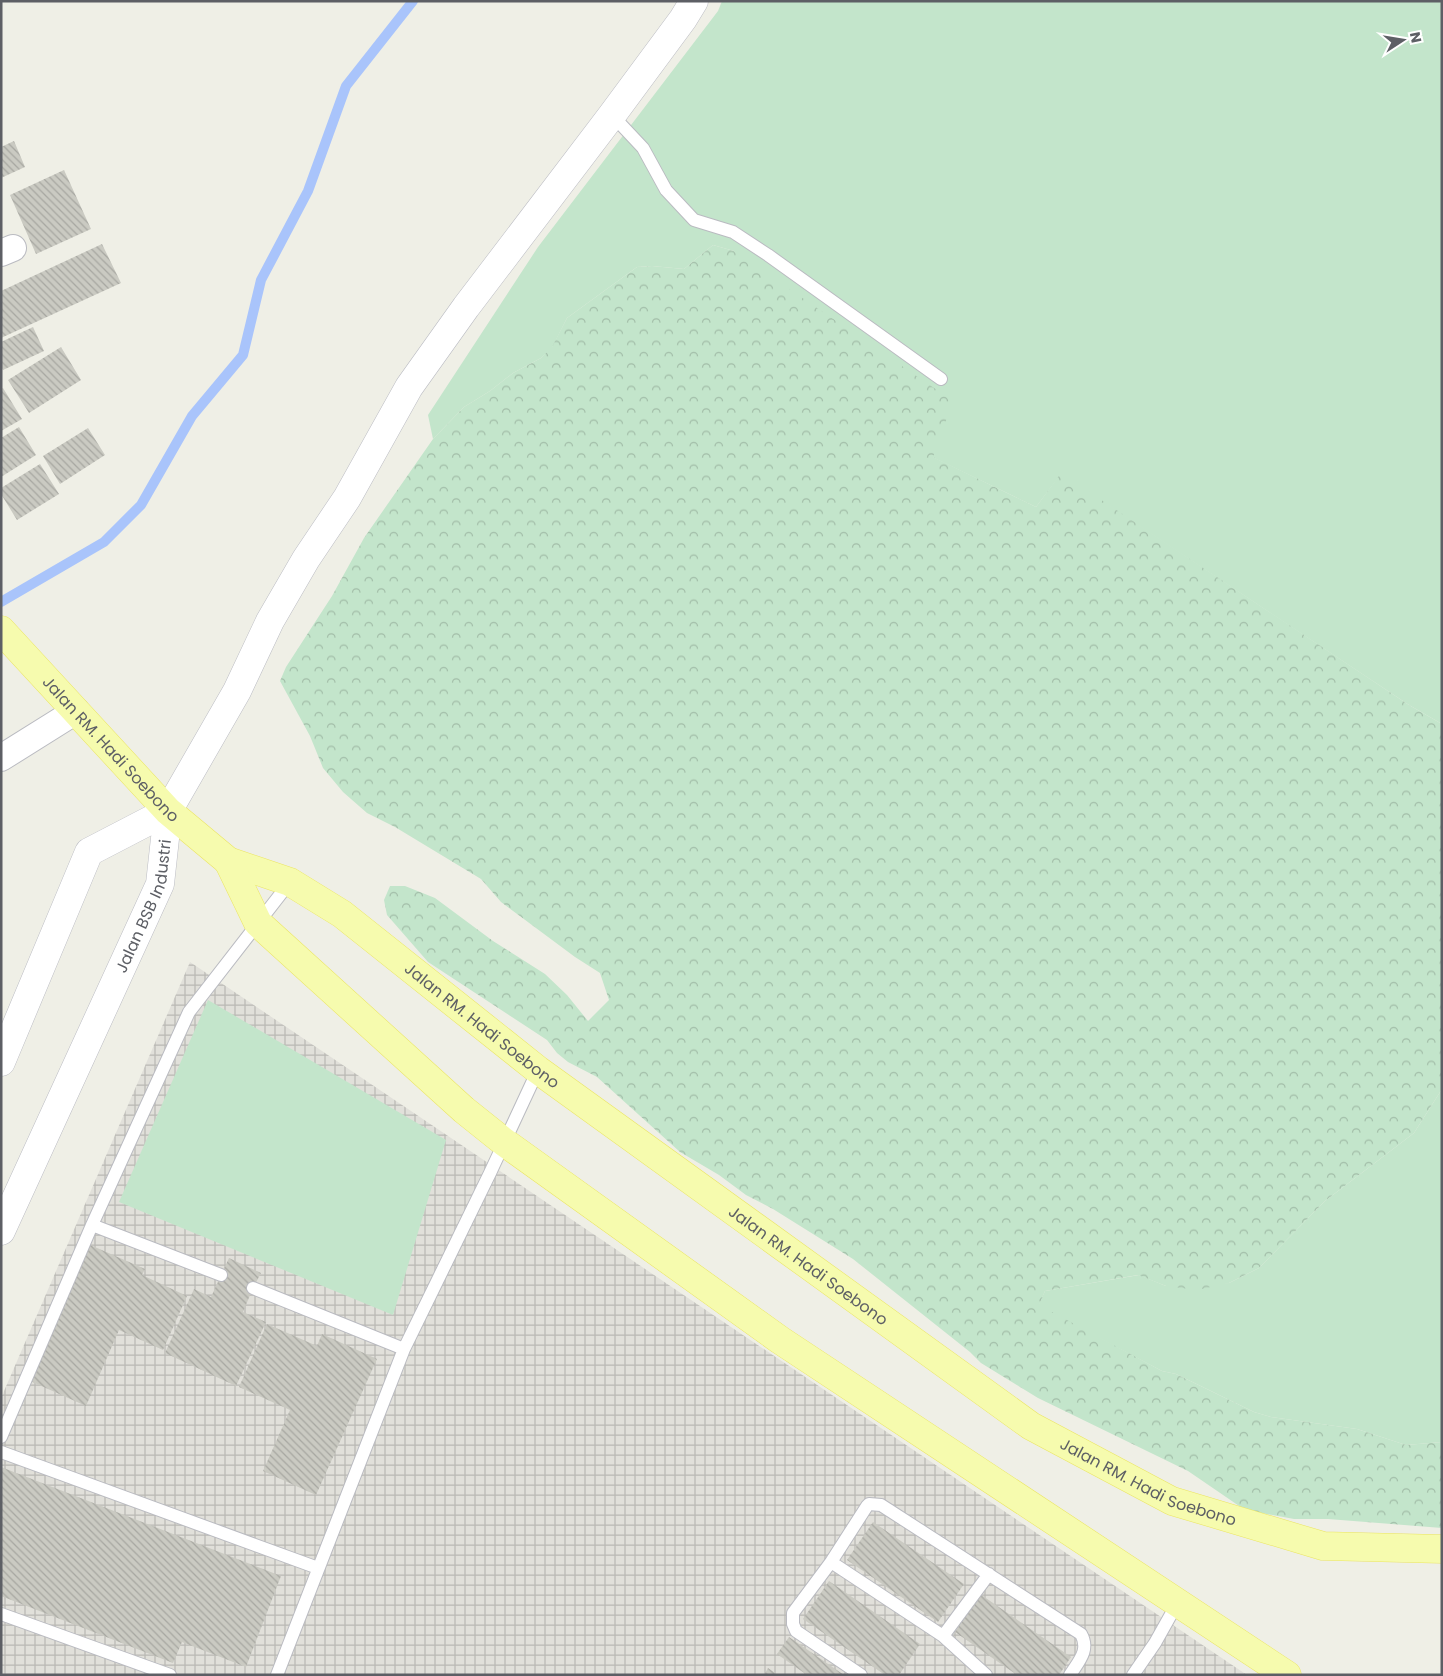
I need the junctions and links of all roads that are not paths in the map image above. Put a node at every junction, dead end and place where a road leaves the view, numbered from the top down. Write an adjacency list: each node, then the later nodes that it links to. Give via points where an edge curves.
1 (694, 1): 2 (main road)
2 (612, 115): 3 (lane, via 643,148 666,190 694,220 733,232); 7 (main road, via 409,387 348,498 306,559 270,621 237,691)
3 (941, 379)
4 (1, 630): 5 (main road, Jalan RM. Hadi Soebono)
5 (76, 711): 6 (street); 7 (main road, Jalan RM. Hadi Soebono)
6 (1, 758)
7 (168, 811): 8 (main road, Jalan RM. Hadi Soebono); 11 (main road, Jalan BSB Industri, via 89,852); 15 (main road, Jalan BSB Industri, via 160,884)
8 (228, 861): 9 (main road, Jalan RM. Hadi Soebono); 10 (main road, Jalan RM. Hadi Soebono)
9 (290, 882): 10 (lane); 12 (main road, Jalan RM. Hadi Soebono, via 342,914)
10 (258, 923): 13 (main road, Jalan RM. Hadi Soebono, via 464,1110); 14 (lane, via 188,1012)
11 (1, 1062)
12 (538, 1070): 13 (lane); 21 (main road, Jalan RM. Hadi Soebono, via 1031,1426 1172,1501 1323,1546)
13 (504, 1142): 18 (lane); 25 (main road, Jalan RM. Hadi Soebono, via 780,1340)
14 (92, 1225): 16 (lane); 19 (lane)
15 (1, 1231)
16 (221, 1275)
17 (253, 1288): 18 (lane)
18 (404, 1349): 23 (lane)
19 (1, 1437)
20 (1, 1452): 23 (lane)
21 (1442, 1550)
22 (831, 1562): 24 (lane, via 866,1506 875,1504); 27 (lane); 30 (lane, via 794,1613 793,1624 796,1631)
23 (318, 1568): 29 (lane)
24 (989, 1574): 27 (lane); 32 (lane, via 1081,1634 1084,1652)
25 (1178, 1602): 33 (lane); 34 (main road, Jalan RM. Hadi Soebono)
26 (1, 1614): 28 (lane)
27 (942, 1636): 31 (lane)
28 (170, 1675)
29 (277, 1675)
30 (861, 1675)
31 (986, 1675)
32 (1070, 1675)
33 (1133, 1675)
34 (1286, 1675)

